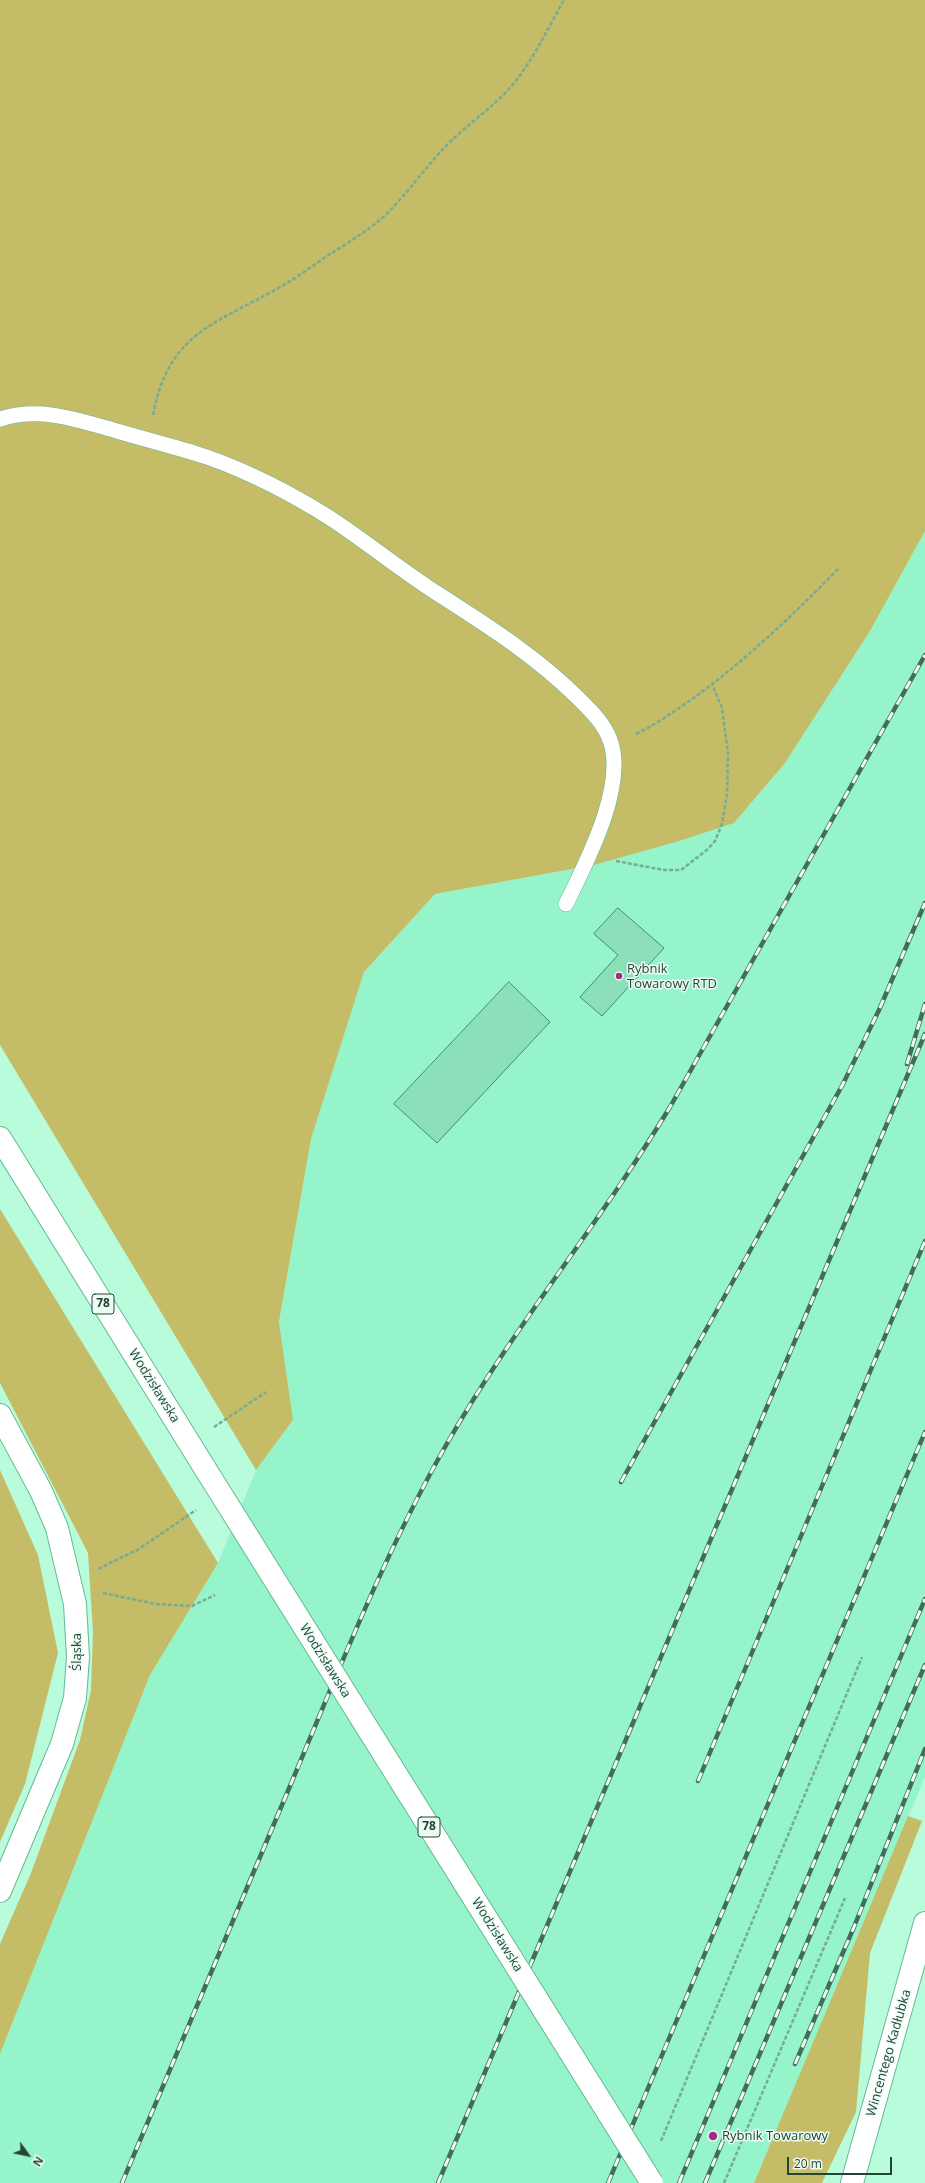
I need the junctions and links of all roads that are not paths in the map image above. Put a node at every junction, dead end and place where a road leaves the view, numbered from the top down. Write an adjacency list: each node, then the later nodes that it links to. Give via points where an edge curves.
1 (0, 419): 2 (lane, via 24,413 38,413 77,420 208,458 240,471 329,518 523,651 566,686 600,722 611,742 615,765 603,820)
2 (566, 904)
3 (0, 1138): 7 (main road, Wodzisławska / 78, bridge)
4 (0, 1415): 5 (main road, Śląska, via 48,1507 63,1548 78,1632 75,1698 62,1744)
5 (0, 1891)
6 (925, 1923): 8 (main road, Wincentego Kadłubka)
7 (652, 2183)
8 (852, 2183)

